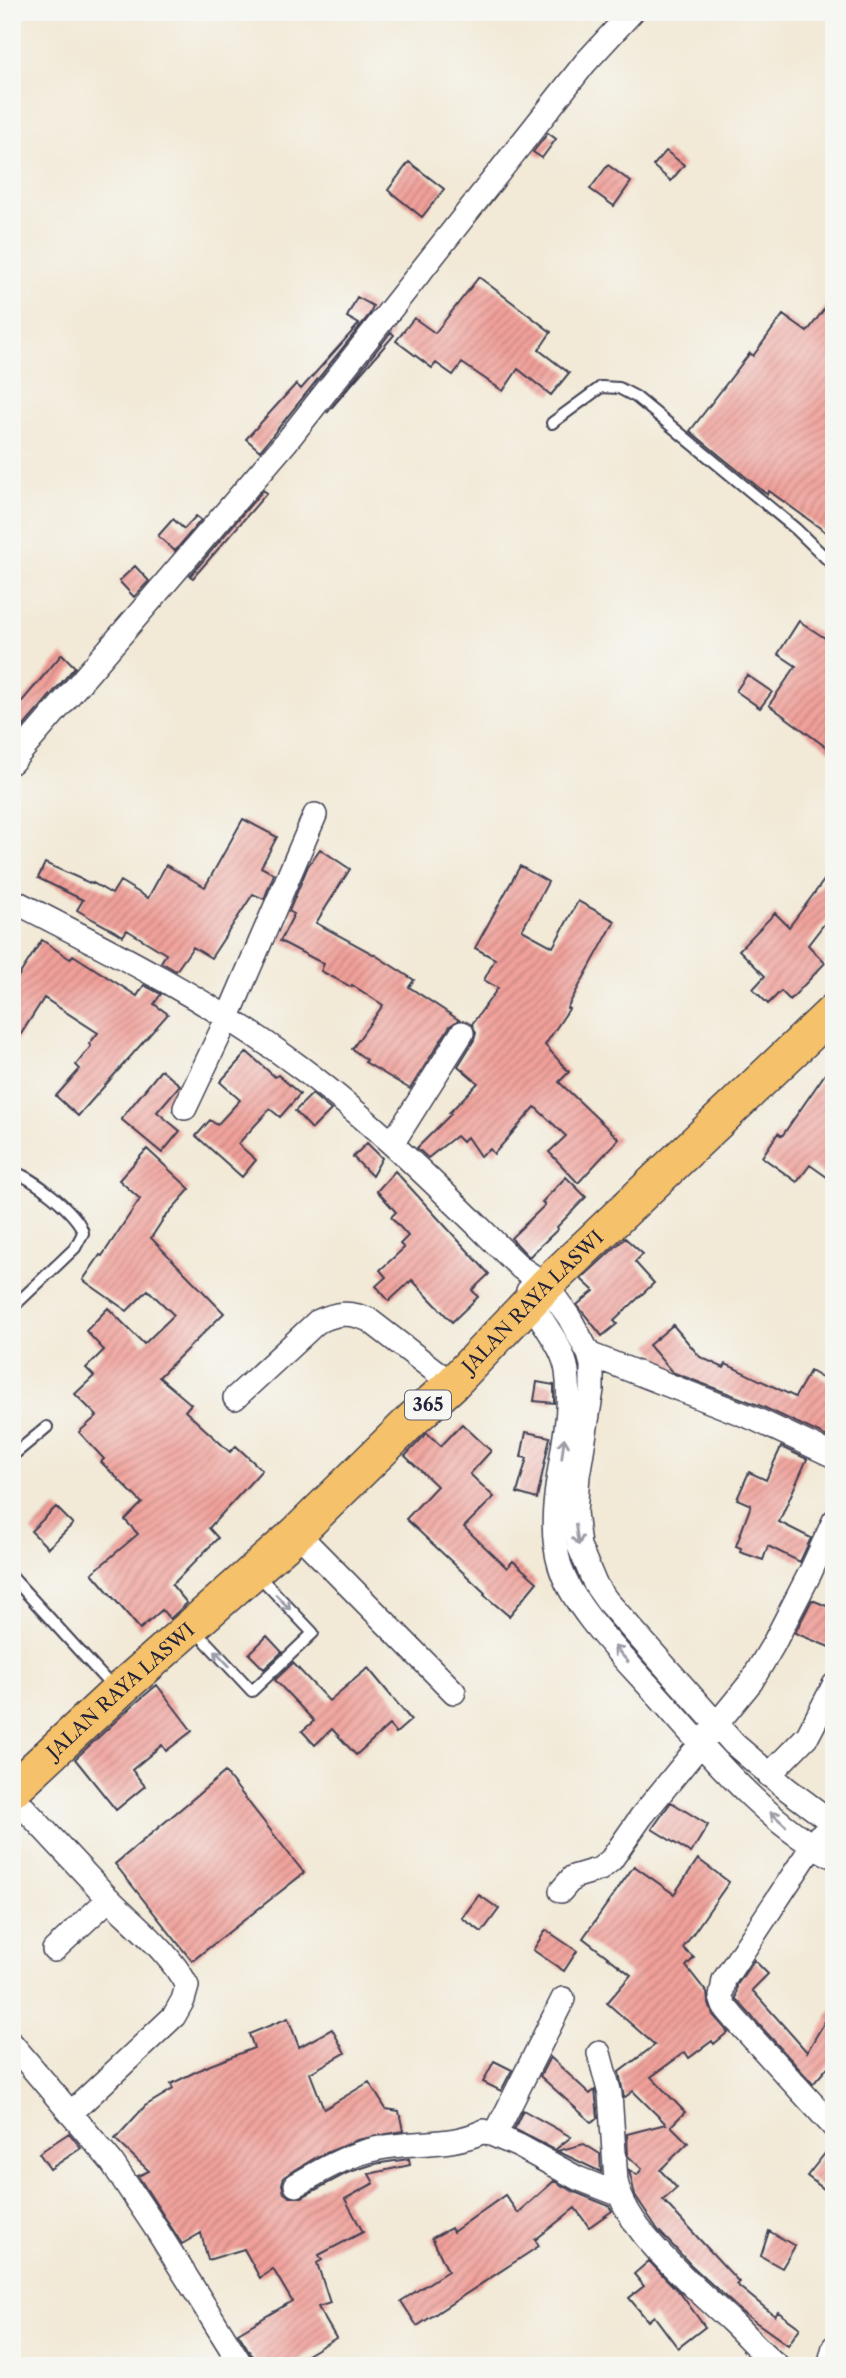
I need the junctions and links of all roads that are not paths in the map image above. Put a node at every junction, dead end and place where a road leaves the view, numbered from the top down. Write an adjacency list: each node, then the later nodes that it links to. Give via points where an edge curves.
1 (632, 12): 4 (street, via 585,63 287,441)
2 (552, 423): 3 (lane, via 601,387 619,388 796,528)
3 (834, 566)
4 (12, 762)
5 (315, 815): 8 (street)
6 (12, 900): 8 (street)
7 (834, 1011): 13 (main road, JALAN RAYA LASWI / 365)
8 (228, 1017): 10 (street); 11 (street, via 301,1068)
9 (462, 1033): 11 (street)
10 (185, 1108)
11 (392, 1144): 13 (street)
12 (12, 1172): 14 (lane, via 44,1189 81,1225 83,1233 75,1248)
13 (533, 1284): 15 (street, via 569,1317); 16 (main road, JALAN RAYA LASWI / 365); 30 (street, one-way to 13, via 607,1639 561,1569 555,1511 567,1372)
14 (12, 1308)
15 (589, 1354): 20 (street, via 755,1419); 29 (street, one-way to 29, via 592,1390 575,1512 579,1546 607,1601)
16 (452, 1384): 17 (street, via 355,1313 317,1322); 22 (main road, JALAN RAYA LASWI / 365)
17 (234, 1398)
18 (47, 1426): 19 (lane)
19 (12, 1456)
20 (834, 1456)
21 (834, 1521): 29 (street, via 773,1645)
22 (297, 1533): 23 (main road, JALAN RAYA LASWI / 365); 28 (street)
23 (254, 1571): 25 (main road, JALAN RAYA LASWI / 365); 25 (lane, one-way to 25, via 313,1633 252,1691)
24 (12, 1577): 27 (lane)
25 (191, 1626): 27 (main road, JALAN RAYA LASWI / 365)
26 (834, 1685): 31 (street, via 808,1735)
27 (117, 1692): 32 (main road, JALAN RAYA LASWI / 365)
28 (454, 1692)
29 (717, 1725): 30 (street); 31 (street)
30 (701, 1743): 35 (street, one-way to 30, via 759,1802); 36 (street, via 611,1860 600,1869 573,1877)
31 (769, 1775): 34 (street)
32 (12, 1790)
33 (12, 1795): 37 (street)
34 (830, 1823): 35 (street)
35 (823, 1853): 43 (street, via 727,1973 720,1994 736,2020)
36 (561, 1891)
37 (109, 1899): 38 (street); 42 (street, via 159,1949 187,1986 174,2016)
38 (54, 1950)
39 (563, 1999): 44 (street)
40 (12, 2044): 42 (street)
41 (599, 2053): 46 (street, via 610,2094)
42 (71, 2113): 48 (street, via 111,2161)
43 (834, 2127)
44 (495, 2135): 45 (street, via 484,2132 371,2150 339,2161); 46 (street, via 555,2168)
45 (296, 2185)
46 (618, 2194): 49 (street, via 654,2245)
47 (834, 2347): 50 (street)
48 (242, 2366)
49 (778, 2366)
50 (830, 2366)

